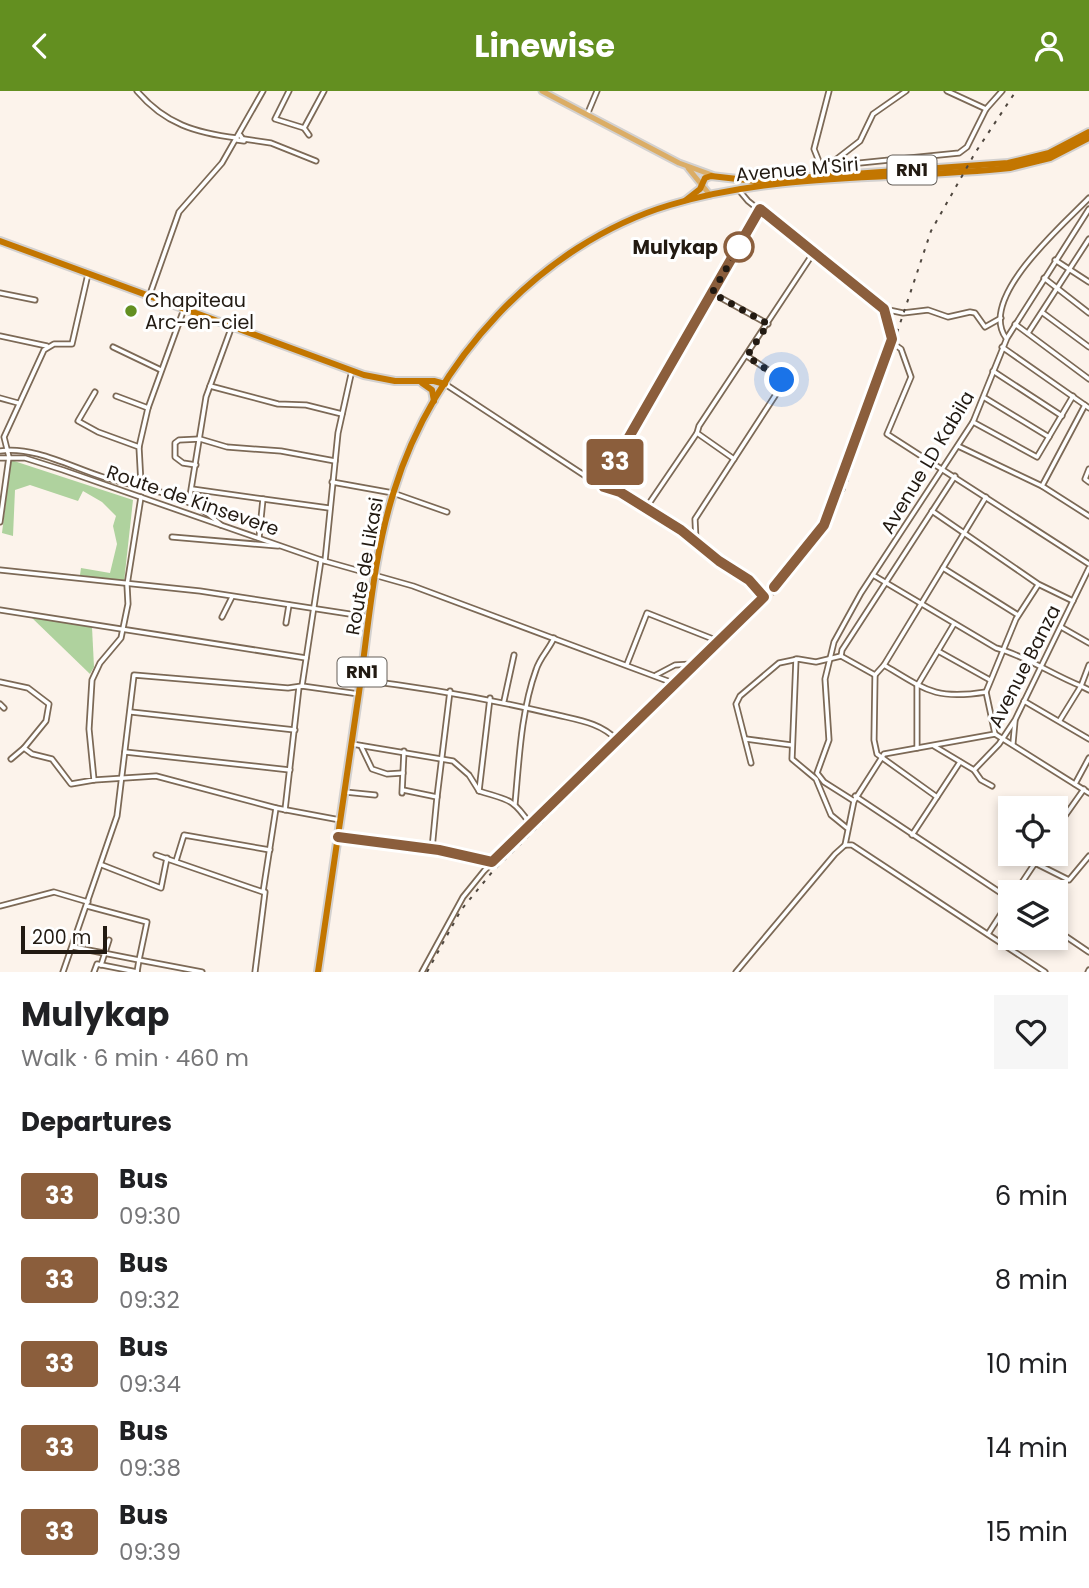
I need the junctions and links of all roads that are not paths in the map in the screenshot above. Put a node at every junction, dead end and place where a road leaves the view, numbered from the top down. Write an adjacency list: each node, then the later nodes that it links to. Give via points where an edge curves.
1 (137, 91): 16 (street, via 169,121 189,130)
2 (263, 91): 16 (street)
3 (289, 91): 13 (street, via 275,119)
4 (324, 91): 13 (street)
5 (542, 91): 12 (main road)
6 (597, 91): 12 (street)
7 (829, 91): 20 (street, via 814,149)
8 (947, 91): 11 (street)
9 (1002, 91): 11 (street)
10 (903, 92): 20 (street, via 873,114 855,146)
11 (986, 109): 20 (street, via 967,147 959,153)
12 (587, 115): 19 (main road)
13 (304, 128): 15 (street)
14 (1089, 132): 22 (highway, Avenue M'Siri / RN1, via 1049,153 1008,163)
15 (309, 135)
16 (238, 138): 18 (street, via 271,143); 43 (street, via 179,212)
17 (1089, 138): 25 (highway, Avenue M'Siri / RN1, via 1050,158 1010,168)
18 (316, 161)
19 (679, 163): 21 (main road); 24 (main road, via 696,175)
20 (822, 167): 22 (street)
21 (715, 176): 23 (highway, Avenue M'Siri / RN1); 24 (highway, RN1, via 705,178)
22 (820, 176): 23 (highway, Avenue M'Siri / RN1)
23 (728, 179): 26 (highway, via 735,184)
24 (701, 185): 27 (main road); 29 (highway, RN1)
25 (738, 189): 26 (highway, Avenue M'Siri / RN1); 30 (street)
26 (729, 190): 27 (highway, Avenue M'Siri / RN1)
27 (712, 195): 29 (highway, Avenue M'Siri / RN1)
28 (1089, 198): 49 (street, via 1025,265 1006,297)
29 (683, 202): 62 (highway, Avenue M'Siri / RN1, via 624,224 559,261 506,306)
30 (760, 209): 34 (street); 42 (street)
31 (1089, 209): 35 (street, Avenue LD Kabila)
32 (1089, 239): 36 (street)
33 (0, 241): 37 (highway)
34 (814, 252): 46 (street); 50 (street)
35 (1055, 260): 36 (street); 38 (street, Avenue LD Kabila)
36 (1072, 270): 39 (street); 40 (street)
37 (88, 274): 43 (highway); 57 (street, via 72,344)
38 (1044, 278): 40 (street); 51 (street, Avenue LD Kabila)
39 (1089, 282)
40 (1058, 289): 47 (street); 48 (street)
41 (0, 293): 44 (street)
42 (712, 293): 50 (street); 102 (street)
43 (149, 296): 45 (highway)
44 (35, 300)
45 (184, 309): 52 (highway); 63 (street)
46 (884, 309): 49 (street, via 903,313 925,310 948,317 970,311 985,327); 56 (street)
47 (1043, 313): 53 (street); 60 (street)
48 (1089, 313)
49 (1001, 318): 55 (street)
50 (768, 324): 61 (street)
51 (1014, 324): 53 (street); 55 (street, Avenue LD Kabila)
52 (232, 326): 64 (highway); 70 (street)
53 (1028, 333): 66 (street)
54 (0, 336): 57 (street)
55 (1006, 338): 59 (street, Avenue LD Kabila)
56 (891, 341): 95 (street, via 901,349 911,377 887,434); 131 (street, via 824,525)
57 (49, 346): 77 (street)
58 (113, 347): 63 (street)
59 (1002, 347): 65 (street, Avenue LD Kabila); 73 (street)
60 (1089, 347)
61 (747, 356): 83 (street, via 705,414); 92 (street, via 783,382)
62 (457, 365): 67 (highway); 69 (highway, Avenue M'Siri / RN1)
63 (162, 370): 79 (street)
64 (352, 370): 68 (highway, via 384,380); 80 (street)
65 (993, 371): 75 (street, Avenue LD Kabila); 81 (street)
66 (1089, 379)
67 (434, 381): 68 (highway); 69 (highway)
68 (420, 382): 76 (highway, via 432,390)
69 (445, 384): 76 (highway, Route de Likasi / RN1); 102 (street)
70 (210, 386): 80 (street); 85 (street)
71 (94, 392): 86 (street, via 80,413 80,423)
72 (116, 395): 79 (street)
73 (1073, 396): 78 (street); 81 (street)
74 (0, 398): 77 (street)
75 (985, 398): 82 (street, Avenue LD Kabila); 84 (street)
76 (434, 402): 104 (highway, Route de Likasi / RN1)
77 (18, 403): 88 (street, via 4,437)
78 (1087, 407): 101 (street)
79 (148, 408): 86 (street)
80 (342, 414): 93 (street)
81 (1062, 416): 84 (street)
82 (973, 422): 84 (street, via 1035,457); 87 (street, Avenue LD Kabila)
83 (697, 433): 92 (street); 110 (street)
84 (1049, 437)
85 (200, 439): 93 (street, via 227,447); 94 (street); 94 (street, via 175,443 178,461)
86 (139, 446): 100 (street)
87 (958, 446): 95 (street, Avenue LD Kabila); 101 (street)
88 (7, 450): 89 (street); 90 (street); 100 (street, via 23,450 107,478)
89 (0, 451)
90 (9, 457): 91 (street, Route de Kinsevere); 105 (street, Route de Kinsevere, via 25,458); 114 (street)
91 (0, 458)
92 (734, 459): 119 (street, via 695,519)
93 (335, 461): 98 (street)
94 (196, 465): 103 (street)
95 (943, 469): 97 (street); 125 (street, Avenue LD Kabila)
96 (1089, 469): 99 (street, via 1085,479)
97 (954, 476): 106 (street); 111 (street, Avenue LD Kabila)
98 (332, 482): 104 (street); 109 (street)
99 (1089, 482)
100 (141, 484): 108 (street)
101 (1042, 486): 113 (street)
102 (604, 487): 110 (street)
103 (192, 489): 107 (street); 108 (street)
104 (393, 493): 112 (street); 126 (highway, Route de Likasi / RN1)
105 (141, 497): 115 (street, Route de Kinsevere); 128 (street)
106 (986, 497): 116 (street); 122 (street)
107 (262, 499): 109 (street); 118 (street)
108 (189, 502): 115 (street)
109 (329, 508): 121 (street)
110 (646, 508): 119 (street)
111 (932, 510): 116 (street); 127 (street, Avenue LD Kabila)
112 (447, 512)
113 (1089, 516)
114 (0, 522)
115 (222, 526): 118 (street, Route de Kinsevere)
116 (965, 530): 123 (street); 129 (street)
117 (172, 537): 120 (street)
118 (258, 538): 120 (street, Route de Kinsevere)
119 (696, 543): 131 (street, via 749,580)
120 (280, 545): 121 (street, Route de Kinsevere)
121 (323, 560): 126 (street, Route de Kinsevere); 135 (street)
122 (1089, 566): 132 (street, Avenue Banza)
123 (943, 568): 133 (street); 137 (street)
124 (0, 570): 128 (street)
125 (873, 575): 127 (street); 153 (street, Avenue LD Kabila)
126 (375, 577): 139 (highway, Route de Likasi / RN1); 144 (street, Route de Kinsevere, via 413,586)
127 (885, 583): 133 (street); 150 (street, Avenue LD Kabila)
128 (127, 585): 130 (street); 143 (street, via 128,604)
129 (1038, 585): 132 (street); 137 (street)
130 (233, 596): 134 (street); 138 (street)
131 (764, 597): 145 (street)
132 (1073, 601): 142 (street, Avenue Banza)
133 (919, 603): 141 (street); 156 (street)
134 (289, 605): 135 (street); 140 (street)
135 (313, 608): 139 (street); 151 (street)
136 (0, 610): 143 (street)
137 (1018, 615): 147 (street)
138 (222, 617)
139 (371, 617): 161 (highway, Route de Likasi / RN1)
140 (286, 623)
141 (954, 624): 147 (street); 148 (street)
142 (1061, 627): 146 (street); 158 (street, Avenue Banza)
143 (121, 630): 151 (street); 207 (street, via 119,642 92,680 89,729)
144 (554, 638): 154 (street, Route de Kinsevere); 176 (street, via 539,660)
145 (718, 641): 154 (street, via 647,613); 155 (street)
146 (1089, 643)
147 (1004, 649): 158 (street); 162 (street)
148 (938, 651): 162 (street); 165 (street)
149 (514, 655): 173 (street)
150 (841, 656): 153 (street); 160 (street)
151 (306, 658): 167 (street)
152 (796, 659): 153 (street, via 813,663); 184 (street, via 774,665 740,696 736,703); 190 (street)
153 (829, 659): 206 (street, Avenue LD Kabila, via 825,679 829,740)
154 (627, 664): 159 (street, Route de Kinsevere)
155 (693, 664): 159 (street, via 675,665); 164 (street)
156 (884, 665): 160 (street); 165 (street)
157 (1089, 665): 166 (street)
158 (1042, 667): 166 (street); 174 (street, Avenue Banza)
159 (656, 675): 164 (street, Route de Kinsevere)
160 (876, 675): 197 (street, via 874,740)
161 (361, 680): 169 (street); 171 (highway, Route de Likasi / RN1)
162 (990, 680): 170 (street)
163 (0, 682): 192 (street, via 28,688 49,704 46,720)
164 (673, 683): 185 (street)
165 (917, 686): 170 (street, via 948,697); 193 (street)
166 (1080, 686): 168 (street); 180 (street)
167 (301, 687): 171 (street); 178 (street, via 134,675); 181 (street)
168 (1089, 690)
169 (450, 691): 172 (street); 196 (street)
170 (986, 692): 182 (street)
171 (359, 694): 188 (highway, Route de Likasi / RN1)
172 (490, 698): 173 (street); 211 (street)
173 (503, 701): 176 (street)
174 (1024, 701): 179 (street, Avenue Banza); 180 (street)
175 (0, 704): 177 (street)
176 (527, 707): 185 (street, via 591,723); 218 (street)
177 (4, 708)
178 (131, 712): 181 (street); 195 (street)
179 (1015, 720): 183 (street, Avenue Banza); 187 (street)
180 (1060, 720): 186 (street)
181 (295, 730): 202 (street)
182 (995, 734): 183 (street); 191 (street)
183 (1003, 737): 187 (street); 203 (street, Avenue Banza)
184 (746, 739): 190 (street); 200 (street)
185 (617, 740): 223 (street)
186 (1089, 740)
187 (1013, 743): 208 (street)
188 (352, 744): 189 (street); 212 (highway, Route de Likasi / RN1)
189 (360, 745): 194 (street); 204 (street, via 372,769)
190 (791, 745): 206 (street, via 794,763)
191 (934, 746): 193 (street); 201 (street)
192 (24, 748): 199 (street); 207 (street, via 52,759 71,784)
193 (918, 749): 197 (street)
194 (404, 751): 196 (street); 204 (street)
195 (125, 752): 202 (street); 205 (street)
196 (442, 757): 211 (street, via 463,768); 215 (street)
197 (879, 757): 216 (street); 217 (street)
198 (1089, 758): 208 (street)
199 (11, 759)
200 (751, 762)
201 (960, 762): 203 (street); 216 (street)
202 (290, 770): 220 (street)
203 (974, 770): 209 (street)
204 (403, 773): 215 (street, via 403,791)
205 (121, 777): 207 (street); 219 (street, via 156,776); 235 (street, via 117,816)
206 (817, 778): 217 (street); 224 (street, via 831,815)
207 (94, 781)
208 (1075, 783): 210 (street)
209 (992, 786)
210 (1084, 789): 213 (street); 221 (street)
211 (478, 791): 218 (street)
212 (345, 792): 214 (street); 222 (highway, Route de Likasi / RN1)
213 (1089, 793)
214 (375, 795)
215 (437, 797): 228 (street)
216 (937, 797): 225 (street)
217 (855, 799): 224 (street); 225 (street)
218 (515, 804): 223 (street)
219 (276, 808): 220 (street); 229 (street)
220 (285, 810): 222 (street)
221 (1068, 812)
222 (341, 820): 226 (highway, Route de Likasi / RN1)
223 (530, 824): 234 (street)
224 (847, 828): 227 (street)
225 (912, 835): 238 (street)
226 (338, 837): 228 (street); 256 (highway, Route de Likasi / RN1)
227 (845, 845): 242 (street, via 858,846); 258 (street)
228 (432, 849): 234 (street)
229 (270, 850): 233 (street, via 184,835); 237 (street)
230 (156, 855): 232 (street)
231 (1089, 856): 236 (street, via 1069,880)
232 (167, 858): 233 (street); 235 (street, via 161,888)
233 (176, 861): 237 (street, via 257,892)
234 (492, 862): 257 (street, via 463,897)
235 (102, 865): 239 (street)
236 (1041, 866)
237 (265, 890): 255 (street)
238 (998, 892)
239 (88, 904): 240 (street, via 54,892); 245 (street); 248 (street, via 147,922)
240 (0, 906)
241 (998, 919): 242 (street)
242 (988, 934): 259 (street)
243 (1068, 938): 246 (street)
244 (108, 940): 247 (street)
245 (73, 947): 247 (street); 251 (street)
246 (1089, 952)
247 (105, 953): 248 (street); 249 (street)
248 (139, 960): 250 (street); 253 (street)
249 (101, 965): 252 (street, via 96,965); 253 (street)
250 (179, 970): 254 (street)
251 (63, 972)
252 (94, 972)
253 (137, 972)
254 (202, 972)
255 (255, 972)
256 (318, 972)
257 (422, 972)
258 (736, 972)
259 (1045, 972)

